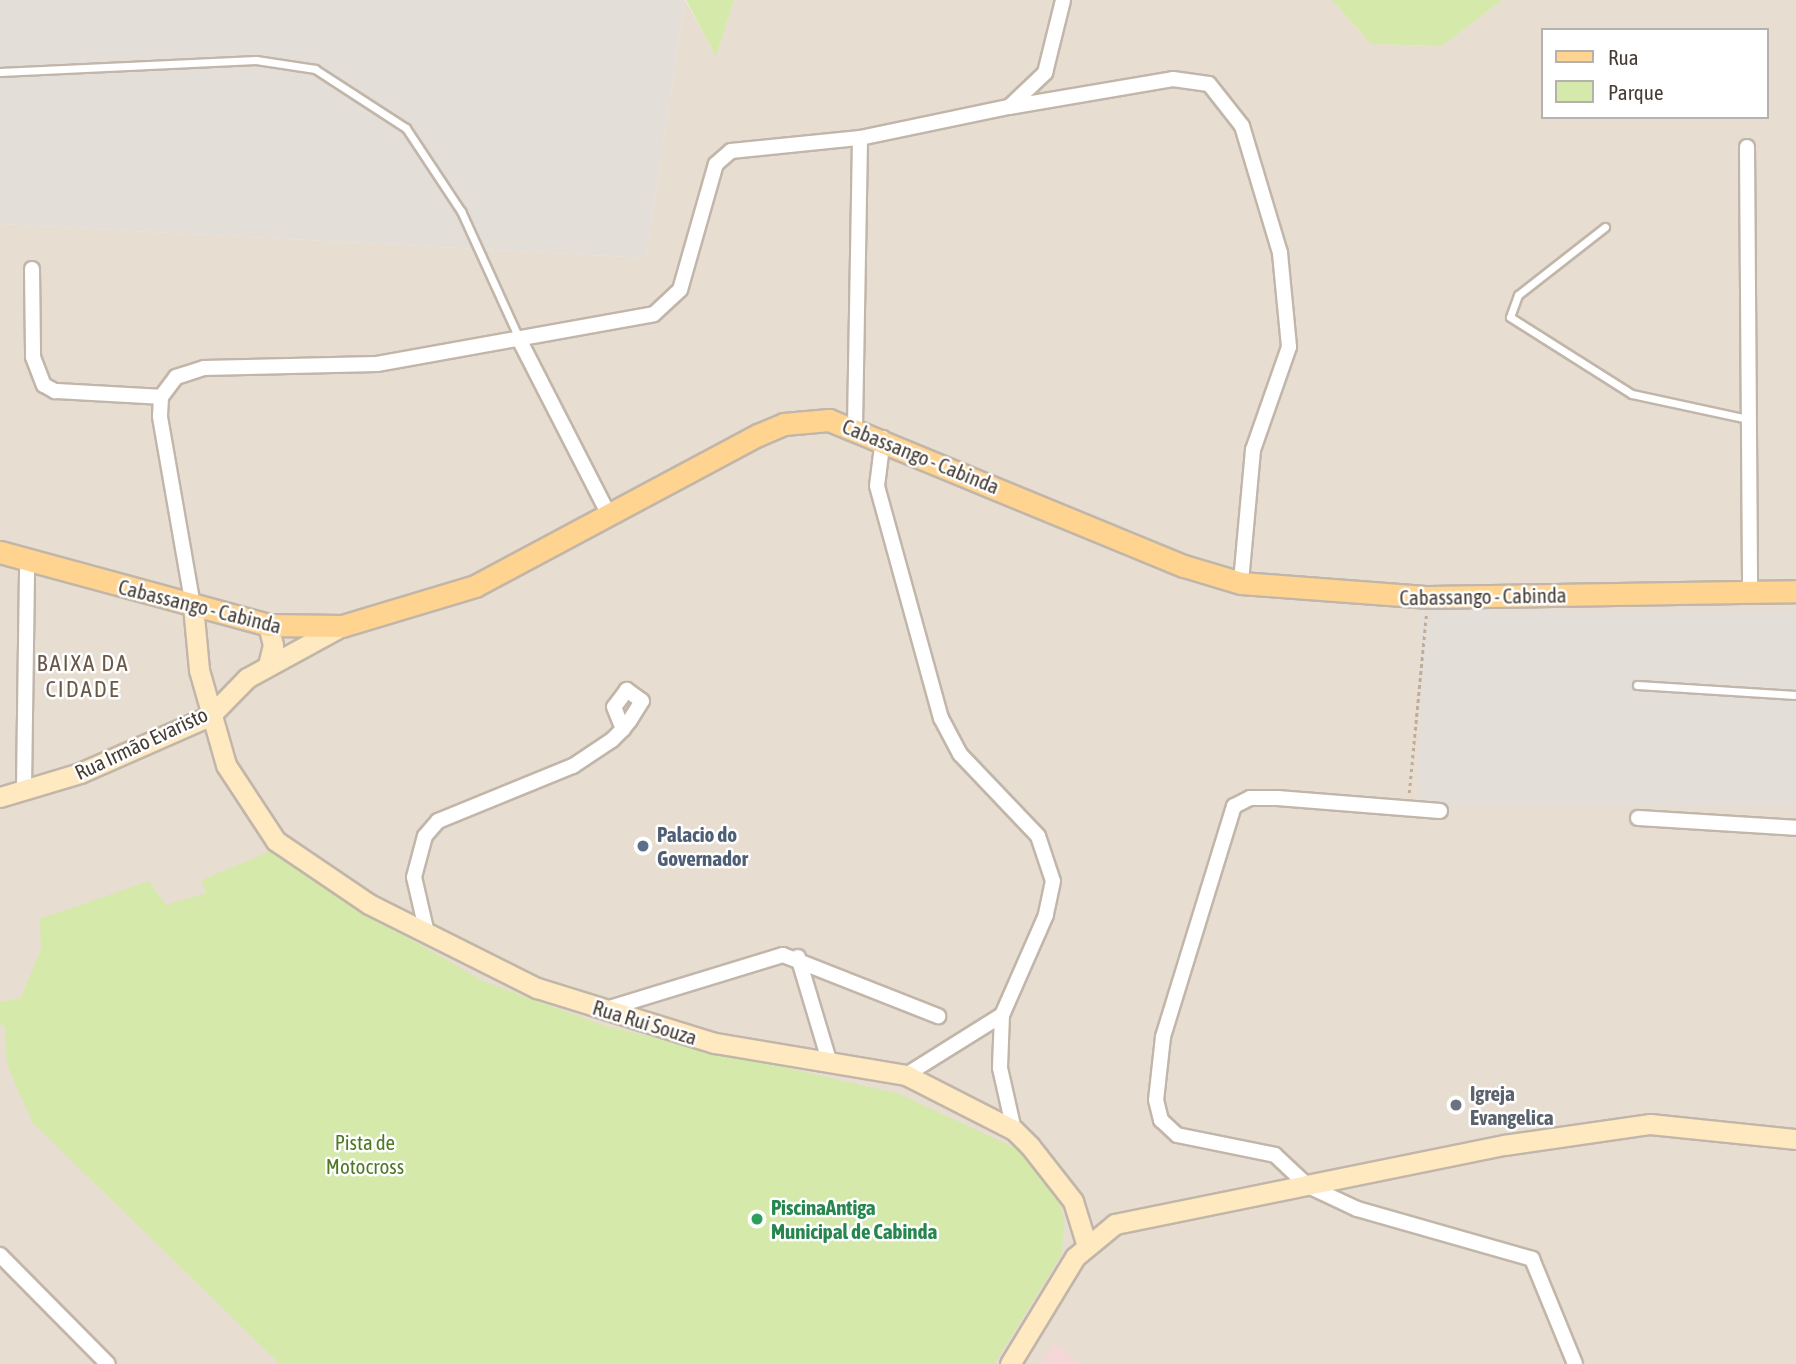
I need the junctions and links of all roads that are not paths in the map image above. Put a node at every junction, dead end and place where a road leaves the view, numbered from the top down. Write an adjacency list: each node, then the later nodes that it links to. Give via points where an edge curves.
1 (1063, 0): 3 (street, via 1045,73)
2 (0, 72): 8 (lane, via 256,60 315,69 406,128 461,211)
3 (1009, 107): 4 (street); 16 (street, via 1173,79 1209,85 1242,127 1280,253 1289,348 1252,450)
4 (860, 138): 8 (street, via 731,151 716,164 680,290 670,304 654,314); 11 (street)
5 (1747, 147): 10 (street)
6 (1605, 227): 10 (lane, via 1518,295 1510,317 1632,394)
7 (32, 269): 9 (street, via 33,357 44,385 55,391)
8 (522, 343): 9 (street, via 377,364 204,368 176,377); 13 (street)
9 (161, 397): 19 (street)
10 (1748, 419): 17 (street)
11 (855, 426): 12 (main road, Cabassango - Cabinda); 13 (main road, Cabassango - Cabinda, via 829,420 784,424)
12 (883, 438): 16 (main road, Cabassango - Cabinda, via 1184,566); 35 (street, via 877,486 941,718 960,754 1038,836 1050,868 1046,915)
13 (610, 517): 21 (main road, Cabassango - Cabinda, via 475,586)
14 (0, 552): 15 (main road, Cabassango - Cabinda)
15 (27, 561): 19 (main road, Cabassango - Cabinda); 27 (street)
16 (1241, 583): 17 (main road, Cabassango - Cabinda, via 1428,597)
17 (1750, 592): 18 (main road, Cabassango - Cabinda)
18 (1796, 592)
19 (193, 606): 20 (main road, Cabassango - Cabinda); 25 (street, Rua Rui Souza)
20 (268, 625): 21 (main road, Cabassango - Cabinda); 22 (street, via 273,645)
21 (342, 626): 22 (street, Rua Irmão Evaristo)
22 (268, 665): 25 (street, Rua Irmão Evaristo, via 230,692)
23 (1637, 685): 24 (lane)
24 (1796, 695)
25 (210, 716): 27 (street, Rua Irmão Evaristo, via 80,772); 32 (street, Rua Rui Souza, via 226,765 276,841 369,904)
26 (622, 729): 32 (street, via 573,766 438,821 425,836 414,877)
27 (23, 787): 28 (street, Rua Irmão Evaristo)
28 (0, 797)
29 (1440, 811): 41 (street, via 1278,798 1250,798 1234,806 1163,1037 1156,1101 1161,1120 1196,1141 1275,1155)
30 (1638, 818): 31 (street)
31 (1796, 828)
32 (426, 929): 34 (street, Rua Rui Souza, via 489,967)
33 (797, 957): 34 (street, via 768,956); 36 (street); 37 (street)
34 (603, 1010): 37 (street, Rua Rui Souza, via 715,1043)
35 (1002, 1014): 38 (street); 39 (street, via 1001,1079)
36 (938, 1016)
37 (830, 1064): 38 (street, Rua Rui Souza)
38 (906, 1075): 39 (street, Rua Rui Souza)
39 (1013, 1130): 42 (street, Rua Rui Souza, via 1064,1187)
40 (1796, 1139): 41 (street, via 1650,1124 1504,1144)
41 (1308, 1186): 42 (street, via 1115,1224); 46 (street, via 1357,1209 1532,1259)
42 (1086, 1243): 45 (street)
43 (0, 1255): 44 (street)
44 (108, 1364)
45 (1010, 1364)
46 (1575, 1364)

